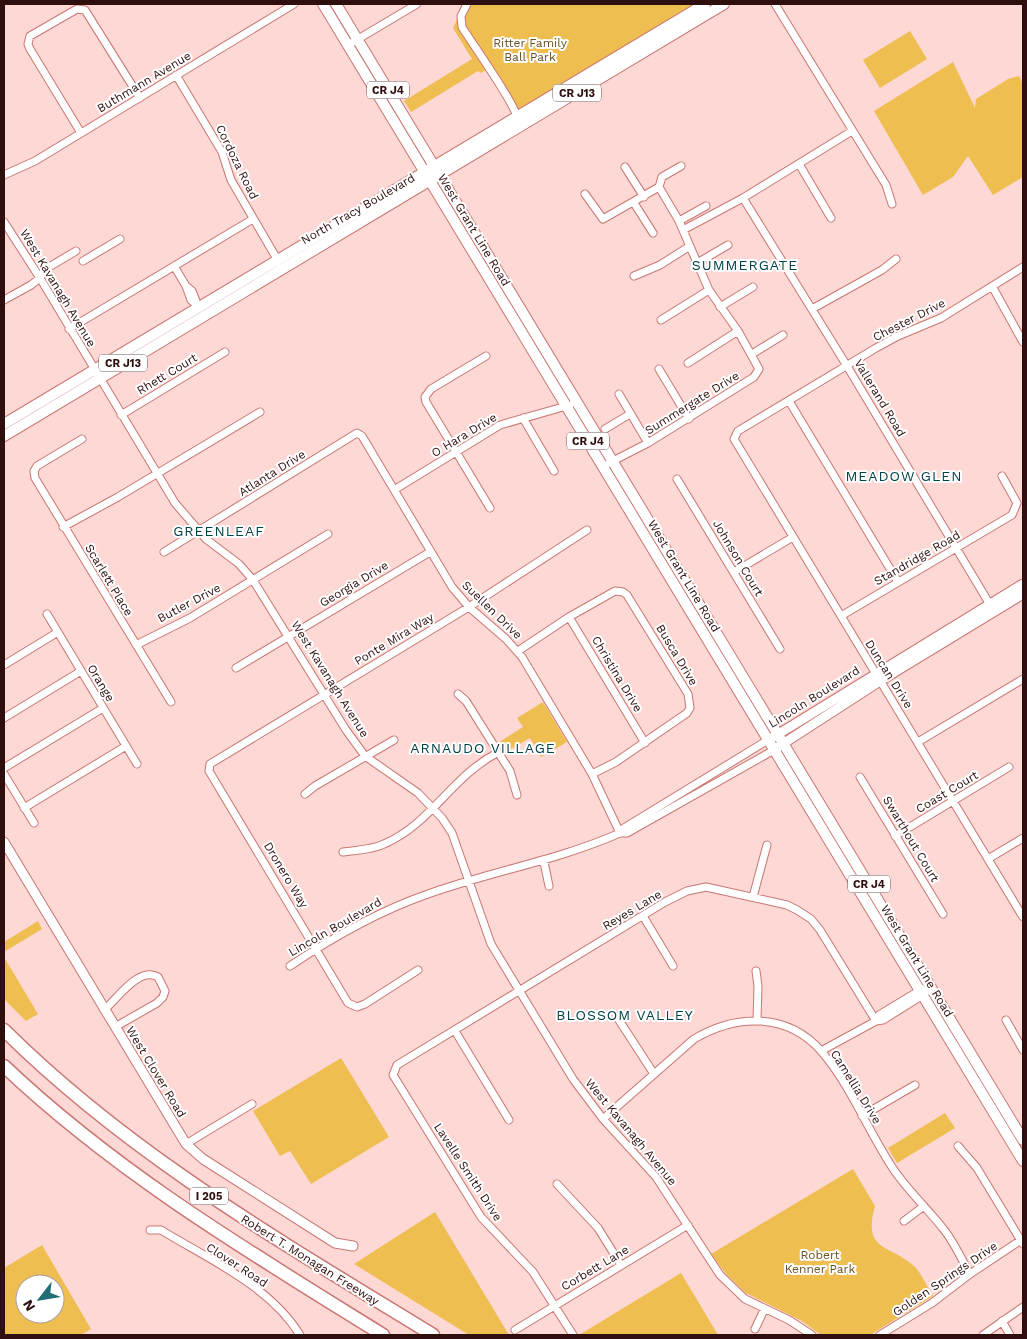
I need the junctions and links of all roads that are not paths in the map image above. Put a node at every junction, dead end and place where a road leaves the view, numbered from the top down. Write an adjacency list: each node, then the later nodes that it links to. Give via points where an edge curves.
1 (294, 4): 10 (street, Buthmann Avenue)
2 (323, 4): 9 (main road, West Grant Line Road / CR J4)
3 (336, 4): 9 (main road, West Grant Line Road / CR J4)
4 (418, 4): 9 (street)
5 (467, 4): 12 (street, via 461,16 462,27)
6 (705, 4): 12 (main road, North Tracy Boulevard / CR J13)
7 (724, 4): 15 (main road, North Tracy Boulevard / CR J13)
8 (775, 4): 13 (street)
9 (353, 42): 19 (main road, West Grant Line Road / CR J4); 21 (main road, West Grant Line Road / CR J4)
10 (176, 76): 11 (street, Buthmann Avenue); 30 (street, Cordoza Road, via 222,152 230,180)
11 (140, 98): 14 (street, Buthmann Avenue); 14 (street, via 90,14 82,8 30,36 28,44)
12 (518, 117): 15 (street, via 516,124 500,134); 19 (main road, North Tracy Boulevard / CR J13)
13 (852, 131): 16 (street); 27 (street, via 886,185)
14 (81, 133): 20 (street, Buthmann Avenue, via 35,161)
15 (496, 142): 19 (main road, North Tracy Boulevard / CR J13)
16 (799, 164): 25 (street); 29 (street)
17 (681, 166): 22 (street, via 662,178)
18 (626, 168): 24 (street)
19 (437, 172): 21 (main road, North Tracy Boulevard / CR J13); 60 (main road, West Grant Line Road / CR J4)
20 (4, 174)
21 (428, 178): 39 (main road, North Tracy Boulevard / CR J13); 49 (main road, North Tracy Boulevard / CR J13); 56 (main road, West Grant Line Road / CR J4)
22 (659, 187): 24 (street); 31 (street, Summergate Drive)
23 (585, 194): 26 (street, via 603,219)
24 (644, 197): 26 (street)
25 (743, 198): 33 (street); 54 (street, Vallerand Road)
26 (634, 203): 34 (street)
27 (892, 204)
28 (706, 206): 31 (street)
29 (831, 218)
30 (253, 219): 39 (street, Cordoza Road); 43 (street)
31 (679, 221): 33 (street, Summergate Drive)
32 (4, 222): 46 (street, West Kavanagh Avenue)
33 (683, 230): 37 (street, Summergate Drive)
34 (654, 234)
35 (120, 239): 41 (street)
36 (728, 245): 42 (street)
37 (690, 246): 42 (street, Summergate Drive); 45 (street, via 660,265)
38 (76, 251): 46 (street, via 44,270)
39 (277, 259): 49 (street, via 277,264 251,281); 52 (main road, North Tracy Boulevard / CR J13)
40 (896, 259): 54 (street)
41 (83, 261)
42 (699, 262): 50 (street, Summergate Drive)
43 (174, 266): 52 (street); 57 (street)
44 (1023, 267): 47 (street, Chester Drive)
45 (634, 276)
46 (40, 278): 51 (street); 57 (street, West Kavanagh Avenue)
47 (992, 286): 61 (street); 67 (street, Chester Drive, via 941,318 898,336)
48 (753, 287): 53 (street)
49 (246, 289): 62 (main road, North Tracy Boulevard / CR J13)
50 (709, 290): 53 (street, Summergate Drive); 55 (street)
51 (4, 300)
52 (198, 306): 62 (street, via 196,313 163,334); 69 (main road, North Tracy Boulevard / CR J13)
53 (720, 308): 58 (street, Summergate Drive)
54 (812, 309): 67 (street, Vallerand Road)
55 (661, 320)
56 (517, 324): 60 (main road, via 532,336); 73 (main road, West Grant Line Road / CR J4)
57 (69, 329): 69 (street, West Kavanagh Avenue)
58 (738, 331): 64 (street, Summergate Drive); 66 (street)
59 (783, 335): 64 (street)
60 (537, 336): 72 (main road, West Grant Line Road / CR J4)
61 (1023, 342)
62 (153, 345): 69 (main road, North Tracy Boulevard / CR J13)
63 (225, 352): 76 (street, Rhett Court)
64 (752, 354): 78 (street, Summergate Drive, via 759,369 754,377)
65 (486, 356): 86 (street, via 431,389 425,397)
66 (688, 363)
67 (847, 366): 71 (street, Chester Drive); 100 (street, Vallerand Road)
68 (659, 369): 78 (street)
69 (96, 374): 76 (street, West Kavanagh Avenue); 79 (main road, North Tracy Boulevard / CR J13); 82 (main road, North Tracy Boulevard / CR J13)
70 (619, 394): 75 (street)
71 (789, 401): 85 (street, Chester Drive, via 738,431 734,435); 105 (street)
72 (578, 404): 73 (street, O Hara Drive); 87 (main road, West Grant Line Road / CR J4)
73 (566, 405): 77 (street, O Hara Drive); 88 (main road, West Grant Line Road / CR J4)
74 (260, 412): 90 (street)
75 (630, 414): 80 (street); 84 (street)
76 (121, 415): 90 (street, West Kavanagh Avenue)
77 (523, 418): 86 (street, O Hara Drive, via 500,426); 89 (street)
78 (689, 419): 84 (street, Summergate Drive)
79 (4, 424)
80 (605, 429)
81 (357, 433): 93 (street, Suellen Drive, via 366,442); 97 (street, Atlanta Drive)
82 (4, 436)
83 (82, 439): 95 (street, Scarlett Place, via 36,468 34,475)
84 (648, 443): 87 (street, Summergate Drive)
85 (736, 443): 99 (street, Duncan Drive)
86 (456, 452): 93 (street, O Hara Drive); 94 (street)
87 (613, 460): 88 (street, Summergate Drive); 128 (main road, West Grant Line Road / CR J4)
88 (604, 466): 130 (main road, West Grant Line Road / CR J4)
89 (554, 471)
90 (157, 474): 95 (street); 97 (street, West Kavanagh Avenue)
91 (1002, 476): 100 (street, Standridge Road, via 1017,503 1012,515)
92 (677, 479): 103 (street, Johnson Court)
93 (394, 490): 102 (street, Suellen Drive)
94 (490, 508)
95 (63, 527): 115 (street, Scarlett Place)
96 (587, 530): 108 (street, Ponte Mira Way)
97 (199, 531): 101 (street, Atlanta Drive); 104 (street, West Kavanagh Avenue)
98 (328, 534): 104 (street, Butler Drive)
99 (792, 537): 103 (street); 111 (street, Duncan Drive)
100 (957, 548): 105 (street, Standridge Road); 109 (street, Vallerand Road)
101 (164, 552)
102 (430, 552): 108 (street, Suellen Drive); 114 (street, Georgia Drive)
103 (734, 572): 116 (street, Johnson Court)
104 (253, 580): 114 (street, West Kavanagh Avenue); 115 (street, Butler Drive, via 190,618)
105 (898, 582): 111 (street, Standridge Road)
106 (1023, 584): 109 (street, Lincoln Boulevard)
107 (1023, 594): 109 (street, Lincoln Boulevard)
108 (469, 607): 117 (street, Suellen Drive); 124 (street, Ponte Mira Way)
109 (993, 608): 121 (street, Lincoln Boulevard)
110 (47, 614): 113 (street, Orange)
111 (841, 616): 121 (street, Duncan Drive)
112 (569, 617): 117 (street); 131 (street, Christina Drive); 131 (street, Busca Drive, via 615,591 623,592 688,694 690,708 681,718)
113 (58, 632): 118 (street); 120 (street, Orange)
114 (290, 637): 119 (street, Georgia Drive); 124 (street, West Kavanagh Avenue)
115 (136, 645): 125 (street, Scarlett Place)
116 (780, 649)
117 (518, 651): 142 (street, Suellen Drive)
118 (4, 665)
119 (236, 668)
120 (81, 671): 126 (street, Orange); 127 (street)
121 (878, 677): 128 (street, Lincoln Boulevard); 132 (street, Duncan Drive)
122 (1023, 679): 132 (street)
123 (458, 694): 135 (street, via 466,701)
124 (325, 695): 136 (street, West Kavanagh Avenue); 138 (street, Ponte Mira Way)
125 (171, 702)
126 (103, 708): 133 (street, Orange); 140 (street)
127 (4, 718)
128 (781, 739): 130 (street, Lincoln Boulevard); 134 (street, Lincoln Boulevard); 169 (main road, West Grant Line Road / CR J4)
129 (394, 740): 136 (street)
130 (768, 740): 134 (main road, West Grant Line Road / CR J4); 150 (street, Lincoln Boulevard)
131 (645, 742): 142 (street)
132 (918, 742): 146 (street, Duncan Drive)
133 (126, 746): 137 (street, Orange); 147 (street)
134 (774, 750): 150 (street, Lincoln Boulevard, via 649,822); 171 (main road, West Grant Line Road / CR J4)
135 (497, 752): 145 (street, via 510,771); 148 (street, via 464,774)
136 (365, 756): 144 (street); 148 (street, West Kavanagh Avenue, via 418,793)
137 (137, 764)
138 (210, 764): 164 (street, Dronero Way, via 210,771)
139 (1009, 766): 146 (street, Coast Court)
140 (4, 768)
141 (4, 774): 147 (street)
142 (592, 774): 150 (street, Suellen Drive)
143 (860, 777): 151 (street, Swarthout Court)
144 (305, 794)
145 (517, 795)
146 (953, 801): 151 (street, Coast Court); 156 (street, Duncan Drive)
147 (24, 808): 149 (street)
148 (433, 809): 155 (street, via 382,846); 158 (street, West Kavanagh Avenue, via 452,833)
149 (34, 823)
150 (620, 833): 157 (street, Lincoln Boulevard)
151 (895, 836): 161 (street, Swarthout Court)
152 (1023, 838): 156 (street)
153 (4, 842): 172 (street, West Clover Road)
154 (767, 845): 160 (street)
155 (342, 852)
156 (988, 859): 163 (street, Duncan Drive)
157 (544, 862): 158 (street, Lincoln Boulevard); 159 (street)
158 (469, 880): 164 (street, Lincoln Boulevard, via 401,904); 170 (street, West Kavanagh Avenue, via 485,932)
159 (549, 886)
160 (753, 897): 162 (street, Reyes Lane, via 700,888 687,891); 176 (street, Reyes Lane, via 787,905 811,919)
161 (943, 914)
162 (643, 916): 166 (street); 170 (street, Reyes Lane)
163 (1023, 917)
164 (317, 948): 165 (street, Lincoln Boulevard); 167 (street, Dronero Way, via 353,1007)
165 (290, 966)
166 (673, 966)
167 (418, 970)
168 (756, 971): 174 (street)
169 (931, 987): 171 (street); 190 (main road, West Grant Line Road / CR J4)
170 (519, 992): 179 (street, Reyes Lane); 188 (street, West Kavanagh Avenue)
171 (922, 992): 176 (street, via 879,1014); 193 (main road, West Grant Line Road / CR J4)
172 (104, 1010): 177 (street, West Clover Road); 177 (street, via 138,978 147,974 158,978 164,986 163,997 157,1003)
173 (617, 1017): 183 (street)
174 (757, 1020): 181 (street, Camellia Drive, via 785,1027); 183 (street, Camellia Drive, via 711,1028)
175 (1006, 1020): 180 (street)
176 (876, 1021): 181 (street)
177 (115, 1027): 191 (street, West Clover Road)
178 (4, 1030): 211 (highway, Robert T. Monagan Freeway / I 205, via 85,1104 174,1172)
179 (455, 1031): 185 (street, Reyes Lane, via 397,1065 393,1075); 189 (street)
180 (1023, 1050)
181 (821, 1051): 187 (street, Camellia Drive)
182 (4, 1066): 210 (highway, Robert T. Monagan Freeway / I 205, via 74,1129 157,1192)
183 (654, 1074): 188 (street, Camellia Drive)
184 (915, 1085): 187 (street)
185 (401, 1089): 203 (street, Lavelle Smith Drive, via 481,1217 523,1260)
186 (252, 1104): 191 (street)
187 (862, 1116): 195 (street, Camellia Drive, via 894,1170)
188 (602, 1119): 197 (street, West Kavanagh Avenue, via 656,1177)
189 (508, 1120)
190 (1023, 1140)
191 (186, 1144): 200 (street, West Clover Road, via 203,1159 335,1243)
192 (958, 1146): 199 (street, via 977,1168)
193 (1022, 1158)
194 (557, 1184): 201 (street, via 598,1228)
195 (924, 1206): 196 (street); 202 (street, Camellia Drive, via 945,1232)
196 (904, 1221)
197 (688, 1225): 201 (street, Corbett Lane); 205 (street, West Kavanagh Avenue, via 720,1275 738,1293)
198 (150, 1230): 209 (street, Clover Road, via 162,1230 253,1286 278,1306)
199 (1022, 1242): 202 (street, Golden Springs Drive)
200 (353, 1246)
201 (621, 1265): 203 (street, Corbett Lane)
202 (970, 1274): 214 (street, Golden Springs Drive, via 932,1303)
203 (555, 1305): 208 (street, Corbett Lane); 212 (street, Lavelle Smith Drive)
204 (1023, 1307): 206 (street)
205 (764, 1310): 207 (street); 213 (street, West Kavanagh Avenue, via 789,1320)
206 (1002, 1322): 215 (street); 216 (street)
207 (755, 1329)
208 (515, 1330)
209 (300, 1335)
210 (383, 1335)
211 (433, 1335)
212 (572, 1335)
213 (812, 1335)
214 (880, 1335)
215 (983, 1335)
216 (1010, 1335)

